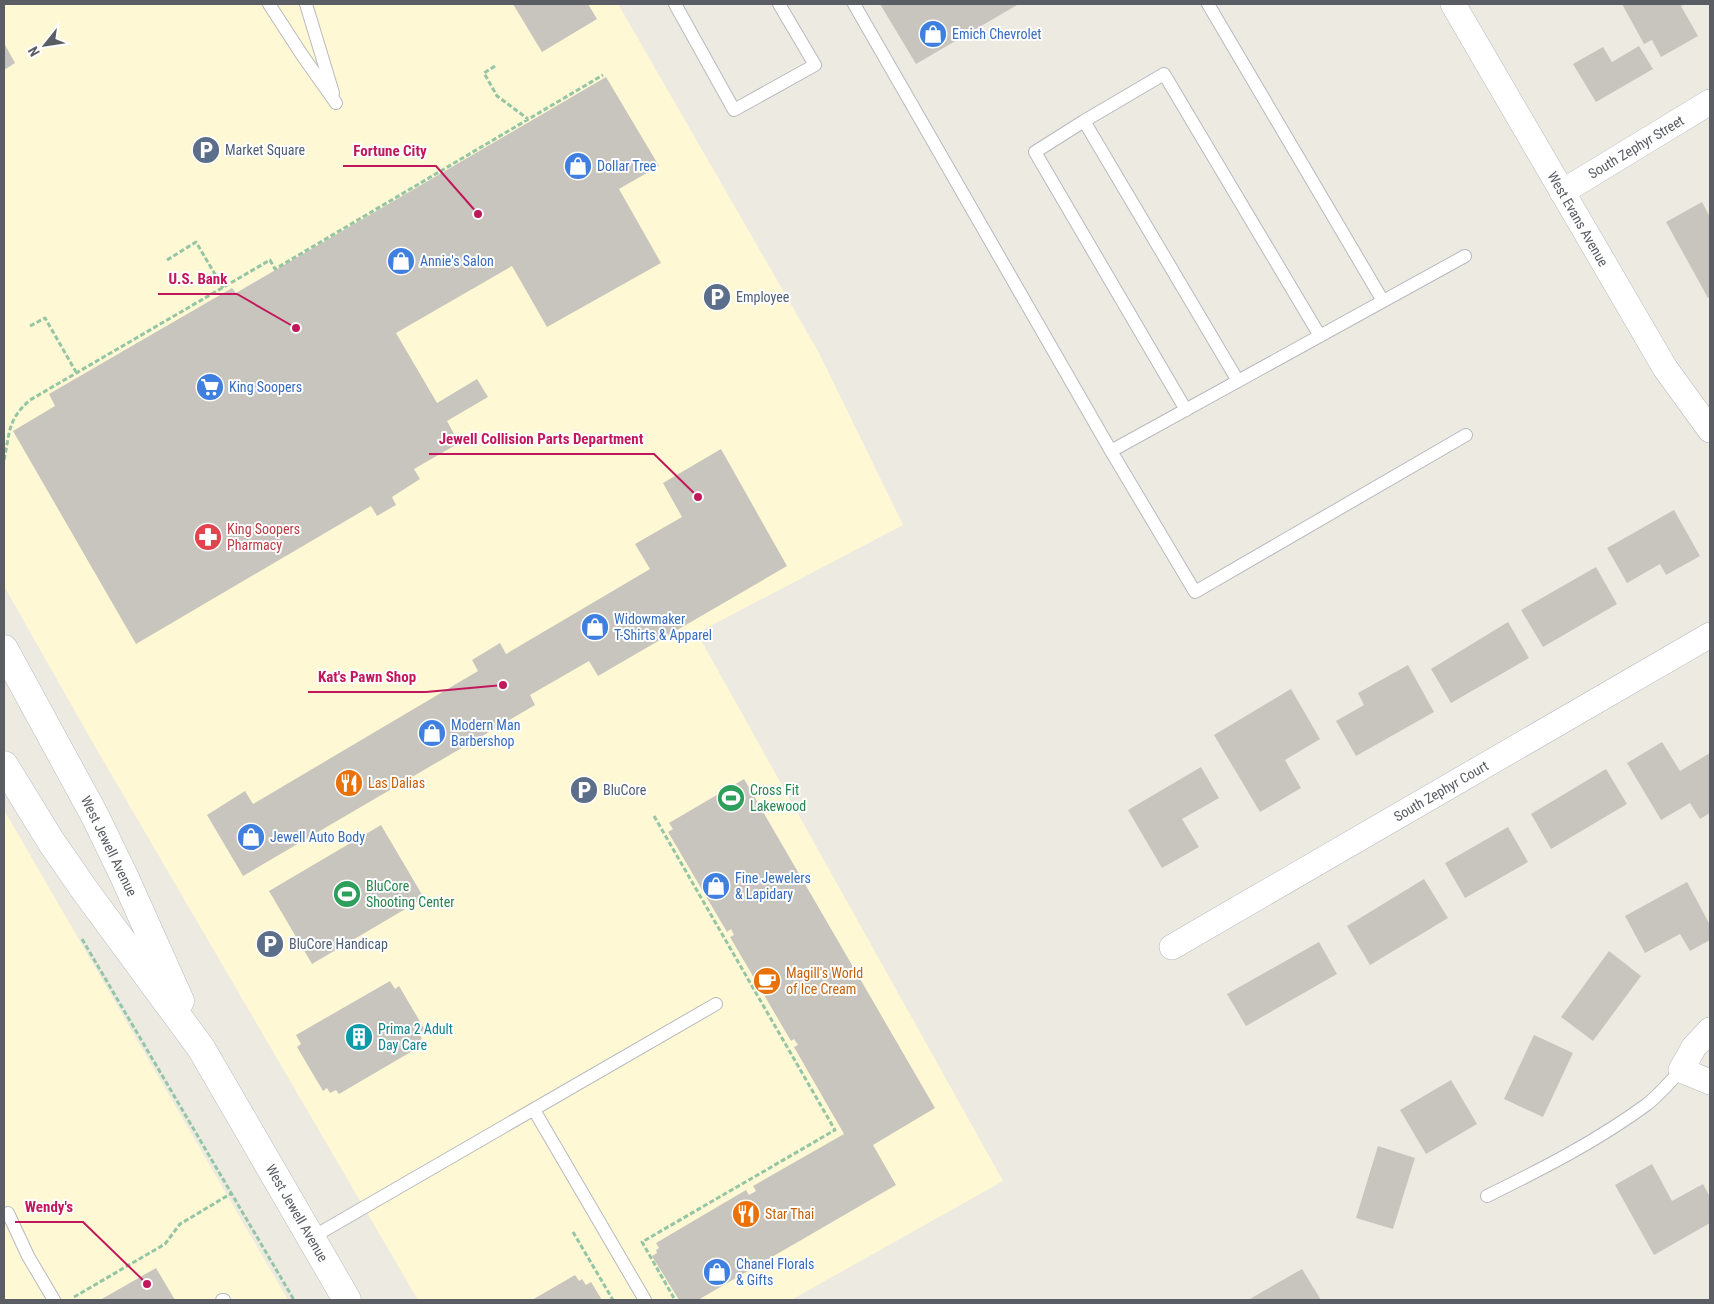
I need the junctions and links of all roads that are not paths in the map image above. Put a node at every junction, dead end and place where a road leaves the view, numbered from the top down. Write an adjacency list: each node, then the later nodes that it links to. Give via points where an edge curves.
1 (269, 4): 2 (lane, via 336,103)
2 (306, 4)
3 (675, 4): 4 (lane, via 734,110 815,65)
4 (779, 4)
5 (854, 4): 18 (lane)
6 (1208, 4): 12 (lane)
7 (1452, 4): 10 (street, West Evans Avenue)
8 (1710, 102): 10 (street, South Zephyr Street)
9 (1084, 121): 13 (lane, via 1164,74); 14 (lane); 15 (lane, via 1035,152)
10 (1562, 192): 16 (street, West Evans Avenue, via 1665,368)
11 (1465, 256): 12 (lane)
12 (1383, 301): 13 (lane)
13 (1320, 336): 14 (lane)
14 (1238, 381): 15 (lane)
15 (1186, 410): 18 (lane)
16 (1710, 430)
17 (1466, 435): 18 (lane, via 1195,592)
18 (1111, 451)
19 (1710, 634): 22 (street, South Zephyr Court)
20 (4, 649): 25 (main road, West Jewell Avenue, via 95,816)
21 (4, 764): 25 (main road, West Jewell Avenue, via 42,828 86,892)
22 (1172, 947)
23 (716, 1004): 28 (lane)
24 (1710, 1030): 26 (street, via 1694,1047)
25 (201, 1048): 31 (main road, West Jewell Avenue)
26 (1682, 1070): 27 (street); 29 (lane, via 1647,1104 1590,1142)
27 (1710, 1082)
28 (534, 1110): 31 (lane); 34 (lane)
29 (1487, 1196)
30 (8, 1213): 32 (lane)
31 (311, 1238): 33 (main road, West Jewell Avenue)
32 (54, 1300)
33 (347, 1300)
34 (645, 1300)

